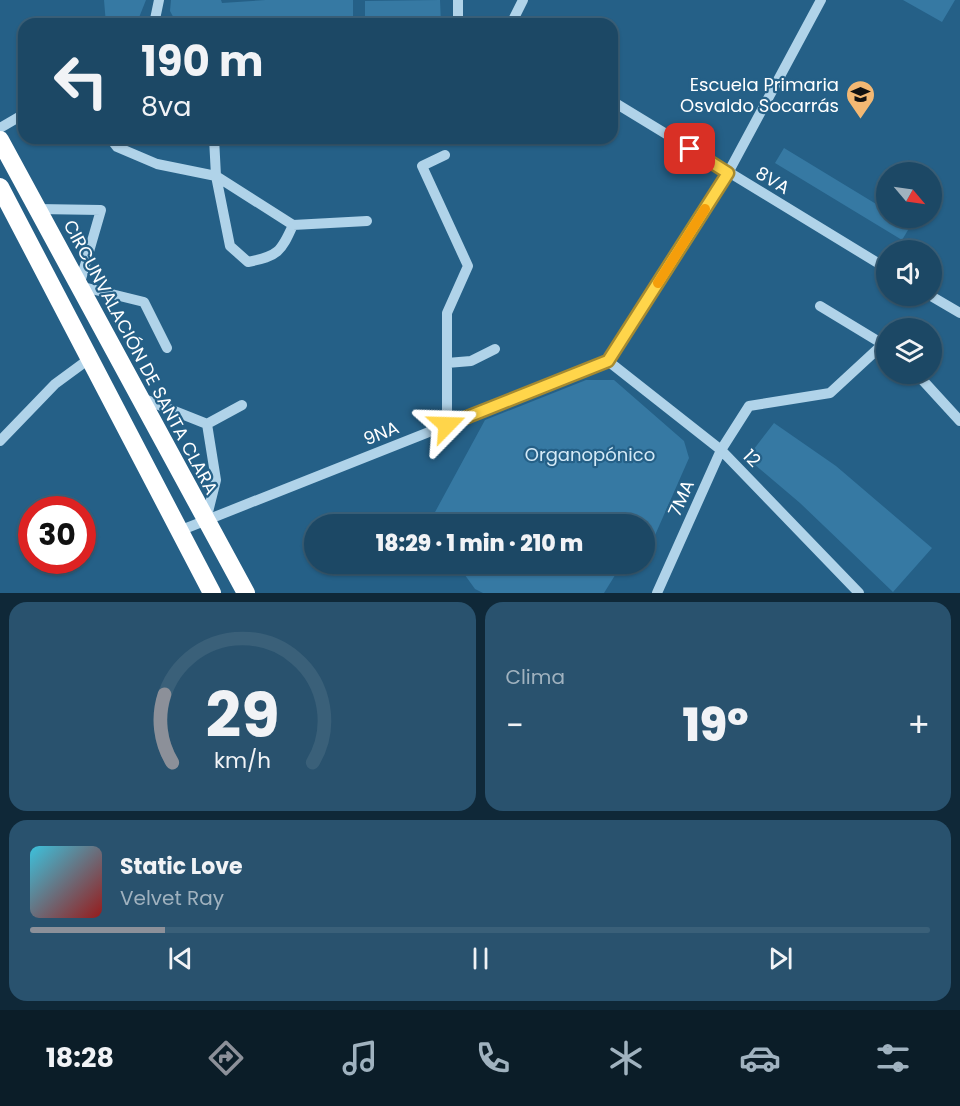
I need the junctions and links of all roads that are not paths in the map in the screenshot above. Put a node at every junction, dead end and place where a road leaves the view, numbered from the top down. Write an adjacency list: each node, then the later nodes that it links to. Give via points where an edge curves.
1 (159, 0): 5 (street)
2 (458, 0): 6 (street)
3 (523, 0): 7 (street)
4 (821, 0): 15 (street)
5 (155, 18)
6 (458, 18)
7 (514, 18)
8 (618, 105): 15 (street, 8VA)
9 (18, 118): 10 (street)
10 (0, 128)
11 (0, 140): 18 (highway, CIRCUNVALACIÓN DE SANTA CLARA)
12 (115, 144): 16 (street, via 157,164)
13 (214, 144): 16 (street)
14 (445, 155): 32 (street, via 422,166 468,266 447,313)
15 (728, 173): 21 (street, 8VA); 31 (street)
16 (216, 176): 20 (street); 20 (street, via 230,246 248,262 269,258 283,247)
17 (0, 187): 30 (highway)
18 (38, 209): 22 (highway, CIRCUNVALACIÓN DE SANTA CLARA); 22 (street, via 101,210)
19 (367, 221): 20 (street)
20 (293, 225)
21 (876, 262)
22 (79, 286): 27 (street, via 144,302); 34 (highway, CIRCUNVALACIÓN DE SANTA CLARA)
23 (942, 302): 25 (street)
24 (820, 306): 26 (street)
25 (960, 313)
26 (876, 341)
27 (167, 348)
28 (495, 349): 32 (street, via 471,361)
29 (876, 353): 40 (street, 7MA, via 830,393 749,406)
30 (89, 358): 39 (street, via 56,384); 42 (highway)
31 (608, 361): 38 (street, 9NA); 40 (street, 12)
32 (447, 363): 38 (street)
33 (926, 384): 36 (street)
34 (139, 397): 37 (street); 41 (highway, CIRCUNVALACIÓN DE SANTA CLARA)
35 (242, 405): 37 (street)
36 (960, 421)
37 (207, 424): 41 (street, via 216,480)
38 (447, 425): 41 (street, 9NA)
39 (0, 441)
40 (722, 450): 45 (street, 7MA); 46 (street, 12)
41 (206, 520): 42 (street, 9NA); 44 (highway, CIRCUNVALACIÓN DE SANTA CLARA)
42 (179, 531): 43 (highway)
43 (212, 593)
44 (246, 593)
45 (657, 593)
46 (859, 593)

